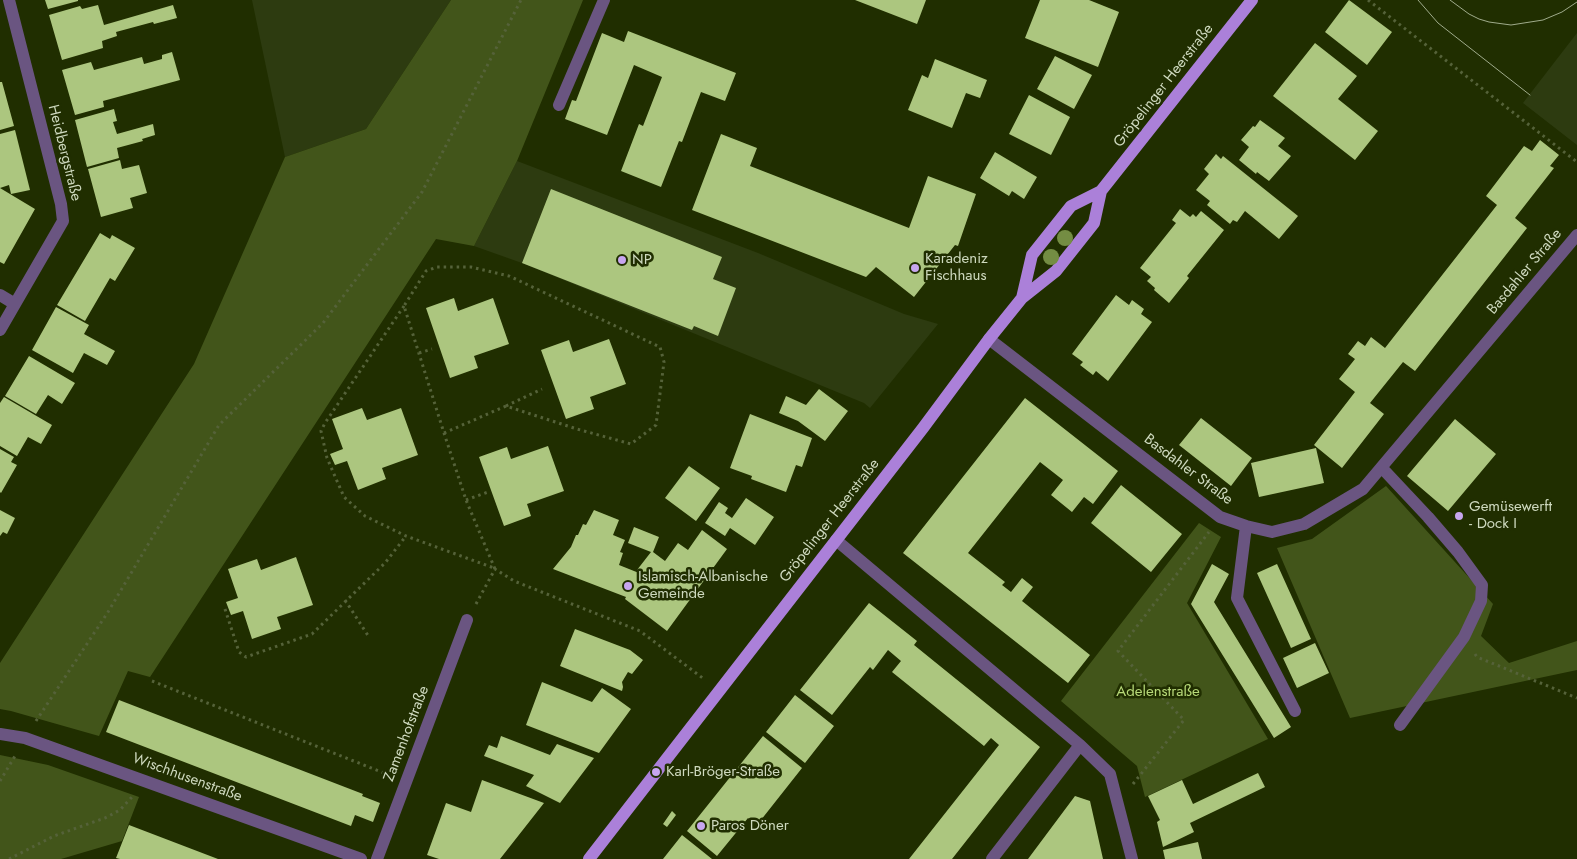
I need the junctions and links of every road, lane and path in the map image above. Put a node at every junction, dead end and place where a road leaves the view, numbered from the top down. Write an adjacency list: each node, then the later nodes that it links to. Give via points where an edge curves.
1 (9, 0): 12 (street, Heidbergstraße, via 63,221)
2 (521, 0): 40 (path, via 422,192 323,323 220,425 108,612)
3 (604, 0): 6 (street)
4 (1252, 0): 8 (main road, Gröpelinger Heerstraße)
5 (1368, 0): 7 (path)
6 (559, 105)
7 (1577, 162)
8 (1101, 191): 11 (main road, Gröpelinger Heerstraße, via 1094,223 1056,271); 11 (main road, Gröpelinger Heerstraße, via 1071,206 1032,255)
9 (1577, 234): 21 (street, Basdahler Straße)
10 (0, 295): 12 (street)
11 (1022, 298): 15 (main road, Gröpelinger Heerstraße)
12 (15, 304): 14 (street, Heidbergstraße)
13 (404, 306): 17 (path); 19 (path, via 426,271 437,267 471,268 509,276 660,347 664,362 656,425 631,444); 26 (path, via 321,431 327,458 344,497 364,516)
14 (0, 330)
15 (989, 339): 24 (street, Basdahler Straße); 27 (main road, Gröpelinger Heerstraße)
16 (432, 349): 17 (path)
17 (419, 353): 20 (path)
18 (542, 389): 19 (path)
19 (506, 406): 20 (path)
20 (444, 432): 23 (path)
21 (1382, 468): 25 (street, Basdahler Straße, via 1363,489 1304,524 1272,532); 33 (street, via 1458,552 1482,586 1481,601)
22 (488, 492): 23 (path)
23 (466, 500): 28 (path)
24 (1220, 517): 25 (street, Basdahler Straße); 45 (path, via 1118,651 1184,720)
25 (1246, 526): 37 (street, via 1237,598)
26 (406, 536): 28 (path); 29 (path, via 385,563)
27 (836, 540): 35 (main road, Gröpelinger Heerstraße); 41 (street)
28 (495, 568): 31 (path); 35 (path, via 514,581 640,631)
29 (345, 600): 30 (path, via 312,634 246,657 239,652); 32 (path)
30 (225, 609)
31 (467, 620): 44 (street, Zamenhofstraße)
32 (369, 637)
33 (1464, 637): 36 (path, via 1477,657); 38 (street)
34 (152, 681): 44 (path)
35 (719, 690): 49 (main road, Gröpelinger Heerstraße)
36 (1577, 698)
37 (1296, 711)
38 (1400, 725)
39 (0, 734): 40 (street, Wischhusenstraße)
40 (25, 738): 42 (street, Wischhusenstraße); 43 (path)
41 (1080, 745): 45 (street, via 1110,774); 50 (street)
42 (141, 779): 46 (path, via 134,794 120,810 54,836); 47 (street, Wischhusenstraße)
43 (0, 781)
44 (406, 782): 48 (street, Zamenhofstraße)
45 (1118, 802): 51 (street)
46 (9, 859)
47 (361, 859)
48 (377, 859)
49 (589, 859)
50 (992, 859)
51 (1132, 859)

